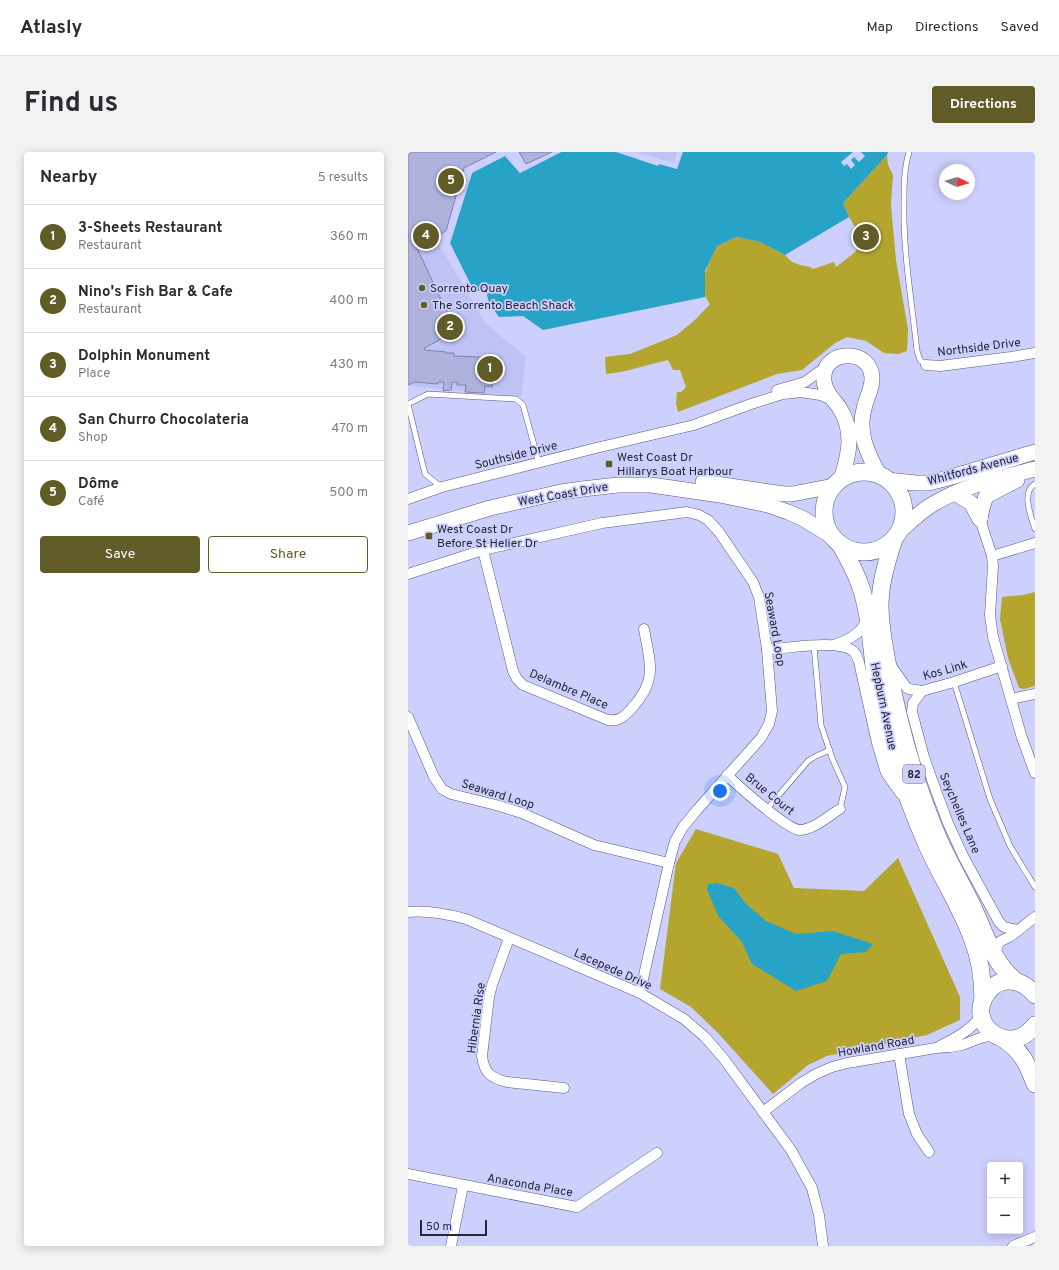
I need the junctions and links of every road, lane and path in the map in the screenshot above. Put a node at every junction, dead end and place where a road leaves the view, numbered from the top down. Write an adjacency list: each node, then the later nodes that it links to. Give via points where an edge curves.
1 (909, 152): 4 (lane, via 904,191 904,231 917,351 920,360)
2 (1035, 353): 4 (street, Northside Drive, via 940,366)
3 (829, 365): 5 (main road, 82, via 823,376); 7 (street, Southside Drive, via 805,382); 11 (main road, 82, via 840,357 853,356 866,363 872,371 872,383 863,410 862,434 868,453)
4 (926, 365)
5 (832, 400): 7 (street, Southside Drive, via 806,392 783,394 694,425); 12 (main road, 82, via 844,416 849,440 849,454)
6 (408, 404): 9 (lane, via 428,394 516,399 523,405); 14 (lane, via 425,474)
7 (631, 439): 9 (street, Southside Drive)
8 (1035, 452): 11 (main road, Whitfords Avenue, via 929,482 916,483)
9 (539, 463): 14 (street, Southside Drive)
10 (1035, 470): 15 (main road, Whitfords Avenue); 17 (main road, via 986,496)
11 (883, 477): 12 (main road, via 866,472 853,474); 21 (main road, 82, via 894,486 903,503 903,522)
12 (838, 483): 18 (main road, West Coast Drive, via 784,494 704,482 636,477 606,478 573,482 507,497); 22 (main road, 82, via 827,498 824,511 826,525)
13 (1035, 484): 19 (lane, via 1031,486 1027,496)
14 (442, 487): 16 (street, Southside Drive)
15 (957, 492): 17 (main road, via 971,503); 21 (main road, Whitfords Avenue, via 928,508)
16 (408, 499)
17 (980, 519): 25 (street)
18 (408, 526)
19 (1035, 529)
20 (408, 533): 22 (main road, West Coast Drive, via 490,508 561,492 618,485 651,485 768,505 802,518)
21 (897, 535): 22 (main road, via 882,548 868,552 853,551); 32 (main road, Hepburn Avenue / 82, via 884,569 880,607)
22 (837, 541): 27 (main road, Hepburn Avenue / 82, via 861,586)
23 (1035, 543): 25 (street)
24 (483, 550): 26 (street, Seaward Loop); 28 (street, Delambre Place, via 513,671 523,685 608,720 619,719 636,703 649,681 651,669); 31 (street, Seaward Loop, via 602,523 678,512 699,515 708,520 719,532 753,582 759,597)
25 (992, 556): 33 (street, via 990,616)
26 (408, 574)
27 (867, 620): 30 (street, via 864,628 844,642); 44 (main road, Hepburn Avenue / 82, via 887,732)
28 (644, 629)
29 (814, 646): 30 (street); 31 (street); 39 (lane, via 822,725)
30 (829, 646): 44 (street, via 844,647 854,652 859,662 886,773)
31 (767, 649): 41 (street, Seaward Loop, via 772,711 769,724 761,738)
32 (886, 658): 35 (street, Kos Link, via 906,687); 51 (main road, Hepburn Avenue / 82, via 904,742 919,788 940,840 982,925)
33 (1002, 666): 34 (street, Kos Link); 37 (street)
34 (954, 682): 35 (street, Kos Link); 46 (lane, via 990,799 1010,846)
35 (922, 691): 49 (street, Seychelles Lane, via 912,703 912,712 948,823 999,922 1004,927)
36 (1035, 694): 37 (street)
37 (1011, 699): 40 (street)
38 (408, 717): 45 (street, Seaward Loop, via 434,777 442,789 451,794 522,813 594,844)
39 (830, 750): 42 (lane, via 808,761); 43 (lane, via 845,787)
40 (1035, 773)
41 (727, 775): 42 (street, Brue Court); 45 (street, Seaward Loop, via 682,827)
42 (767, 809): 43 (street, Brue Court, via 786,825 799,830 813,827)
43 (840, 809)
44 (913, 810): 55 (main road, Hepburn Avenue / 82, via 973,939 983,987)
45 (669, 863): 53 (street, Seaward Loop)
46 (1035, 887)
47 (408, 912): 50 (street, Lacepede Drive, via 426,911 466,919)
48 (1035, 917): 49 (street)
49 (1017, 930): 51 (street, via 999,942)
50 (509, 938): 53 (street, Lacepede Drive); 61 (street, Hibernia Rise, via 489,996 482,1056 485,1068 498,1080)
51 (994, 956): 52 (main road, Hepburn Avenue / 82, via 1009,976)
52 (1025, 983): 54 (main road, 82); 55 (main road, via 999,983 989,990)
53 (640, 993): 62 (street, Lacepede Drive, via 684,1019 705,1037)
54 (1035, 995)
55 (982, 1008): 57 (main road, 82, via 986,1027); 58 (street, Howland Road, via 973,1026)
56 (1035, 1025): 57 (main road, via 1021,1037)
57 (999, 1037): 58 (street, Howland Road, via 987,1036 963,1045); 60 (main road, 82, via 1014,1046 1022,1056)
58 (936, 1048): 59 (street, Howland Road)
59 (899, 1054): 62 (street, Howland Road, via 847,1063 816,1074); 63 (street, via 909,1114 917,1134)
60 (1035, 1084)
61 (564, 1088)
62 (762, 1112): 69 (street, Lacepede Drive, via 791,1150 812,1188)
63 (929, 1152)
64 (657, 1153): 66 (street, Anaconda Place, via 577,1207)
65 (408, 1174): 66 (street, Anaconda Place)
66 (463, 1186): 68 (street)
67 (1035, 1237): 70 (street)
68 (451, 1246)
69 (823, 1246)
70 (1013, 1246)

